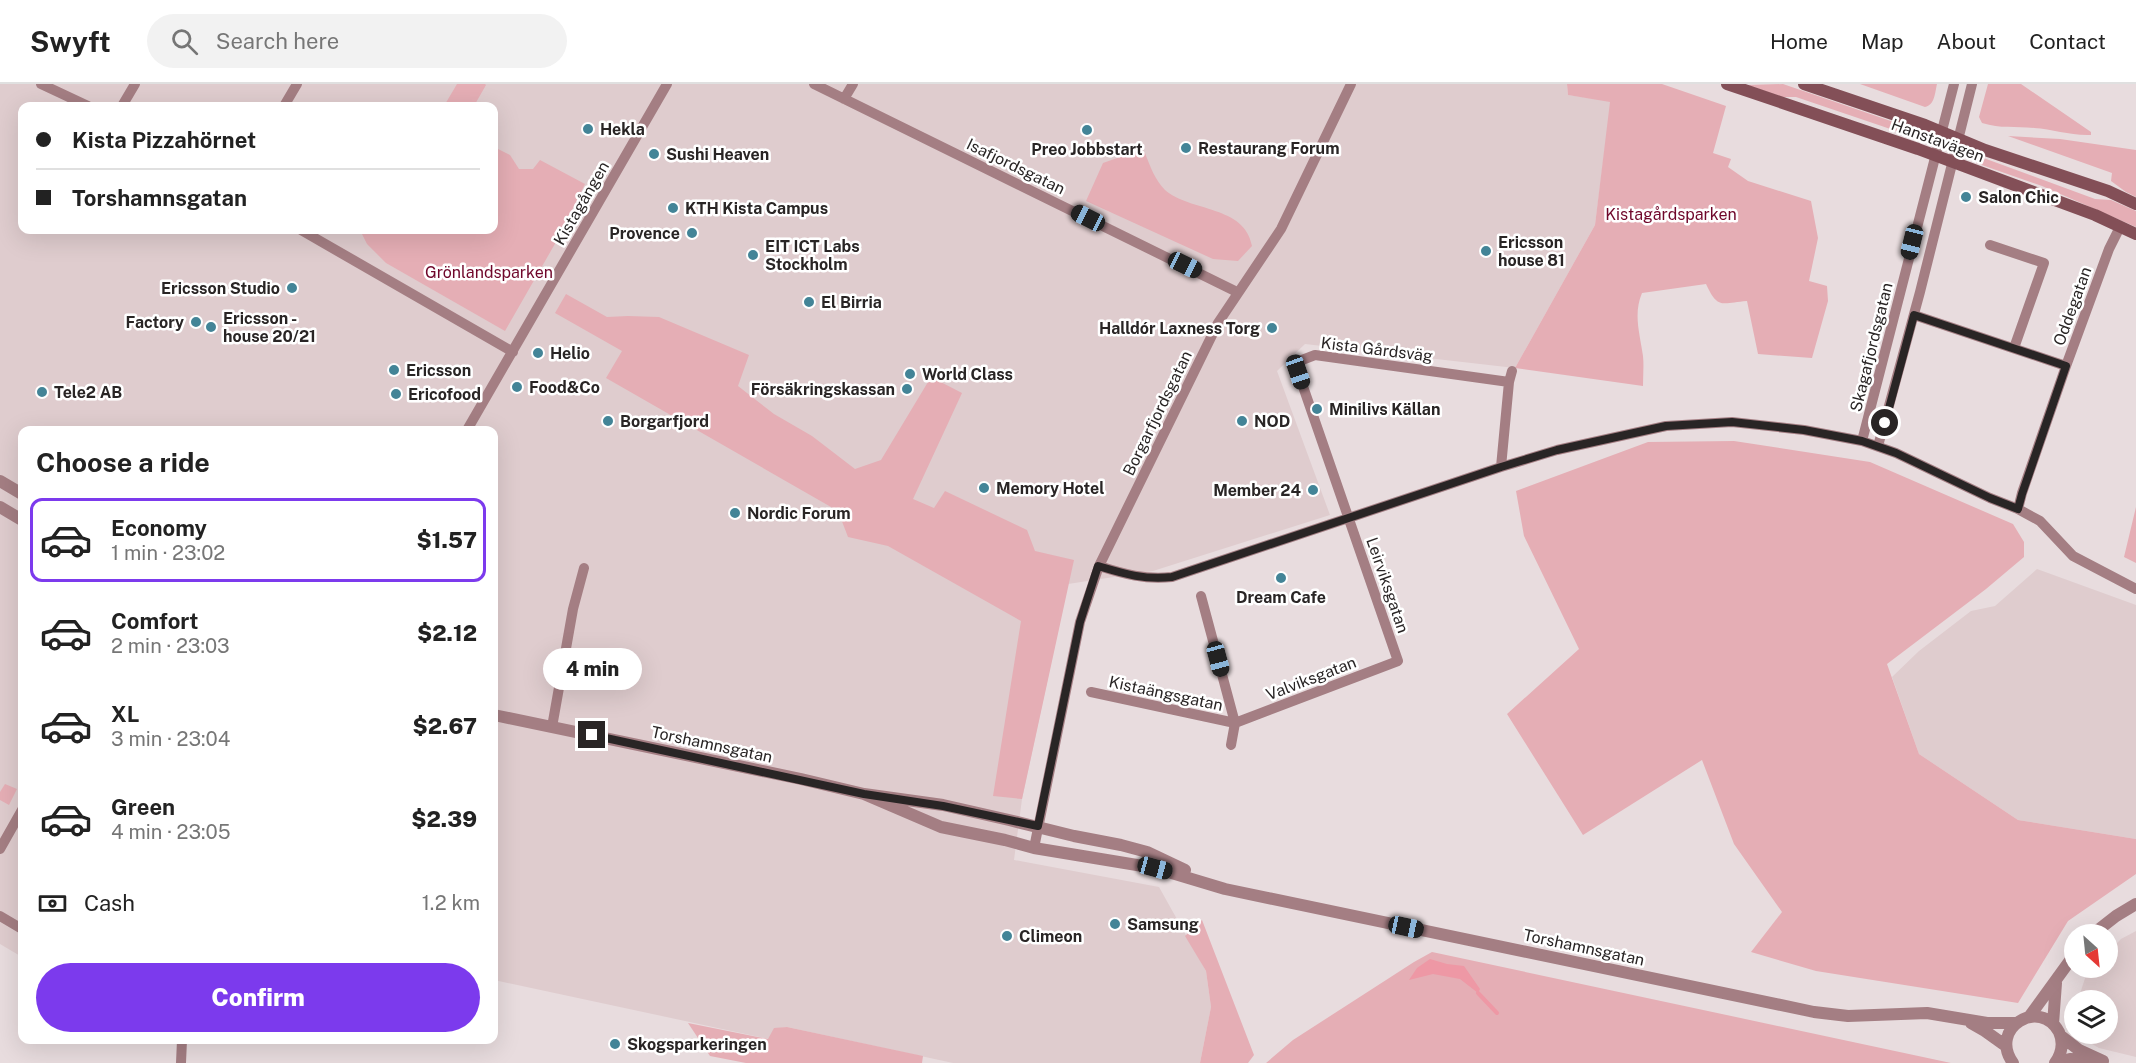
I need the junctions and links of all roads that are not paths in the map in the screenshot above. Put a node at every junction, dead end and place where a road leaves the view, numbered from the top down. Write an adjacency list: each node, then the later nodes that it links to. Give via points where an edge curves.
1 (41, 84): 13 (street)
2 (135, 84): 14 (street)
3 (297, 84): 15 (street)
4 (667, 84): 28 (street, Kistagången)
5 (814, 84): 12 (street, Isafjordsgatan)
6 (853, 84): 12 (street)
7 (1351, 84): 25 (street, Borgarfjordsgatan, via 1281,229)
8 (1804, 84): 16 (main road, Hanstavägen)
9 (1954, 84): 16 (street, Skagafjordsgatan)
10 (1972, 84): 17 (street, Skagafjordsgatan)
11 (1735, 85): 18 (main road, Hanstavägen)
12 (844, 99): 25 (street, Isafjordsgatan)
13 (79, 102)
14 (124, 102)
15 (286, 102)
16 (1941, 132): 17 (main road, Hanstavägen); 18 (street, Skagafjordsgatan)
17 (1958, 139): 19 (street, Skagafjordsgatan); 20 (main road, Hanstavägen)
18 (1935, 155): 19 (main road, Hanstavägen); 33 (street, Skagafjordsgatan)
19 (1953, 162): 21 (main road, Hanstavägen); 26 (street, Skagafjordsgatan)
20 (2136, 204)
21 (2120, 226): 23 (main road, Hanstavägen); 29 (street, Oddegatan)
22 (308, 234): 28 (street)
23 (2136, 234)
24 (1990, 245): 27 (street, via 2044,263)
25 (1237, 292): 42 (street, Borgarfjordsgatan)
26 (1914, 315): 27 (street); 34 (street, Skagafjordsgatan)
27 (2014, 348): 29 (street)
28 (513, 352): 32 (street, Kistagången)
29 (2066, 366): 39 (street, Oddegatan)
30 (1512, 371): 31 (street)
31 (1509, 382): 35 (street); 41 (street, Kista Gårdsväg, via 1349,358 1316,355 1302,360 1298,372)
32 (469, 426)
33 (1862, 441): 34 (street); 35 (street, via 1732,422 1666,426)
34 (1878, 446): 39 (street)
35 (1501, 467): 41 (street)
36 (0, 481): 37 (street)
37 (18, 492)
38 (0, 507): 40 (street)
39 (2018, 509): 44 (street, via 2040,521 2073,556)
40 (18, 518)
41 (1349, 518): 42 (street, via 1172,577 1136,577); 46 (street, Leirviksgatan)
42 (1098, 566): 54 (street, Borgarfjordsgatan, via 1080,622)
43 (584, 568): 50 (street)
44 (2136, 589)
45 (1201, 596): 49 (street)
46 (1398, 662): 49 (street, Valviksgatan)
47 (1091, 692): 49 (street, Kistaängsgatan)
48 (498, 716): 50 (street, Torshamnsgatan)
49 (1235, 723): 51 (street)
50 (552, 727): 52 (street, Torshamnsgatan)
51 (1231, 745)
52 (864, 794): 54 (street, Torshamnsgatan); 55 (street, Torshamnsgatan, via 941,827)
53 (18, 817): 56 (street)
54 (1038, 826): 55 (street, Borgarfjordsgatan); 57 (street, Torshamnsgatan, via 1147,852)
55 (1034, 848): 57 (street, Torshamnsgatan, via 1155,868)
56 (0, 849)
57 (1199, 880): 65 (street, Torshamnsgatan, via 1225,889 1814,1012 1848,1016 1927,1013)
58 (2136, 904): 60 (street)
59 (0, 916): 61 (street)
60 (2106, 924)
61 (18, 927)
62 (2064, 969): 63 (street)
63 (2057, 979): 64 (street); 67 (street)
64 (2029, 1017): 66 (street); 67 (street)
65 (1965, 1020): 66 (street, Torshamnsgatan); 70 (street, Torshamnsgatan)
66 (2016, 1023): 70 (street, via 2009,1031)
67 (2053, 1024): 68 (street)
68 (2061, 1036): 71 (street, via 2079,1050); 74 (street, via 2062,1050)
69 (182, 1044): 72 (street)
70 (2006, 1046): 73 (street)
71 (2107, 1062): 74 (street, via 2070,1059)
72 (181, 1063)
73 (2013, 1063)
74 (2056, 1063)

